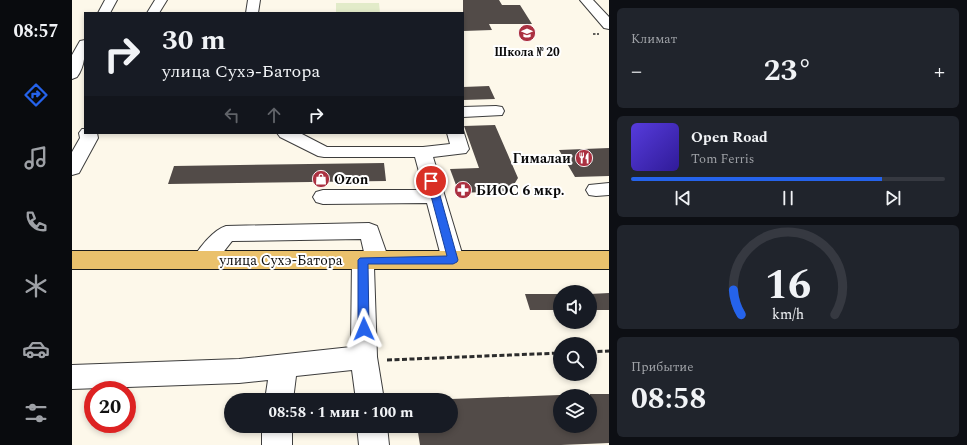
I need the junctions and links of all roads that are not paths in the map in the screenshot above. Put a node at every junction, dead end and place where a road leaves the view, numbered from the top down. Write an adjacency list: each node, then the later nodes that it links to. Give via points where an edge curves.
1 (111, 0): 6 (street)
2 (161, 0): 7 (street)
3 (254, 0): 8 (street)
4 (589, 3): 5 (street); 9 (street)
5 (609, 5)
6 (105, 12)
7 (154, 12)
8 (252, 12)
9 (609, 25)
10 (84, 46): 11 (street)
11 (72, 74)
12 (496, 111): 13 (street)
13 (464, 112)
14 (72, 124): 15 (street)
15 (84, 129)
16 (88, 134): 21 (street, via 89,138)
17 (290, 134): 19 (street)
18 (456, 134): 20 (street, via 460,149)
19 (304, 138): 20 (street, via 324,152)
20 (424, 152): 22 (street)
21 (72, 169)
22 (435, 196): 23 (street); 26 (street)
23 (323, 197)
24 (72, 260): 25 (main road, улица Сухэ-Батора)
25 (371, 260): 26 (main road, улица Сухэ-Батора); 28 (street)
26 (453, 260): 27 (main road, улица Сухэ-Батора)
27 (609, 260)
28 (365, 359): 29 (street); 32 (street)
29 (284, 366): 30 (street, via 239,371); 31 (street)
30 (72, 377)
31 (280, 393)
32 (369, 393)
33 (277, 433): 35 (street)
34 (373, 433): 36 (street)
35 (277, 445)
36 (374, 445)

